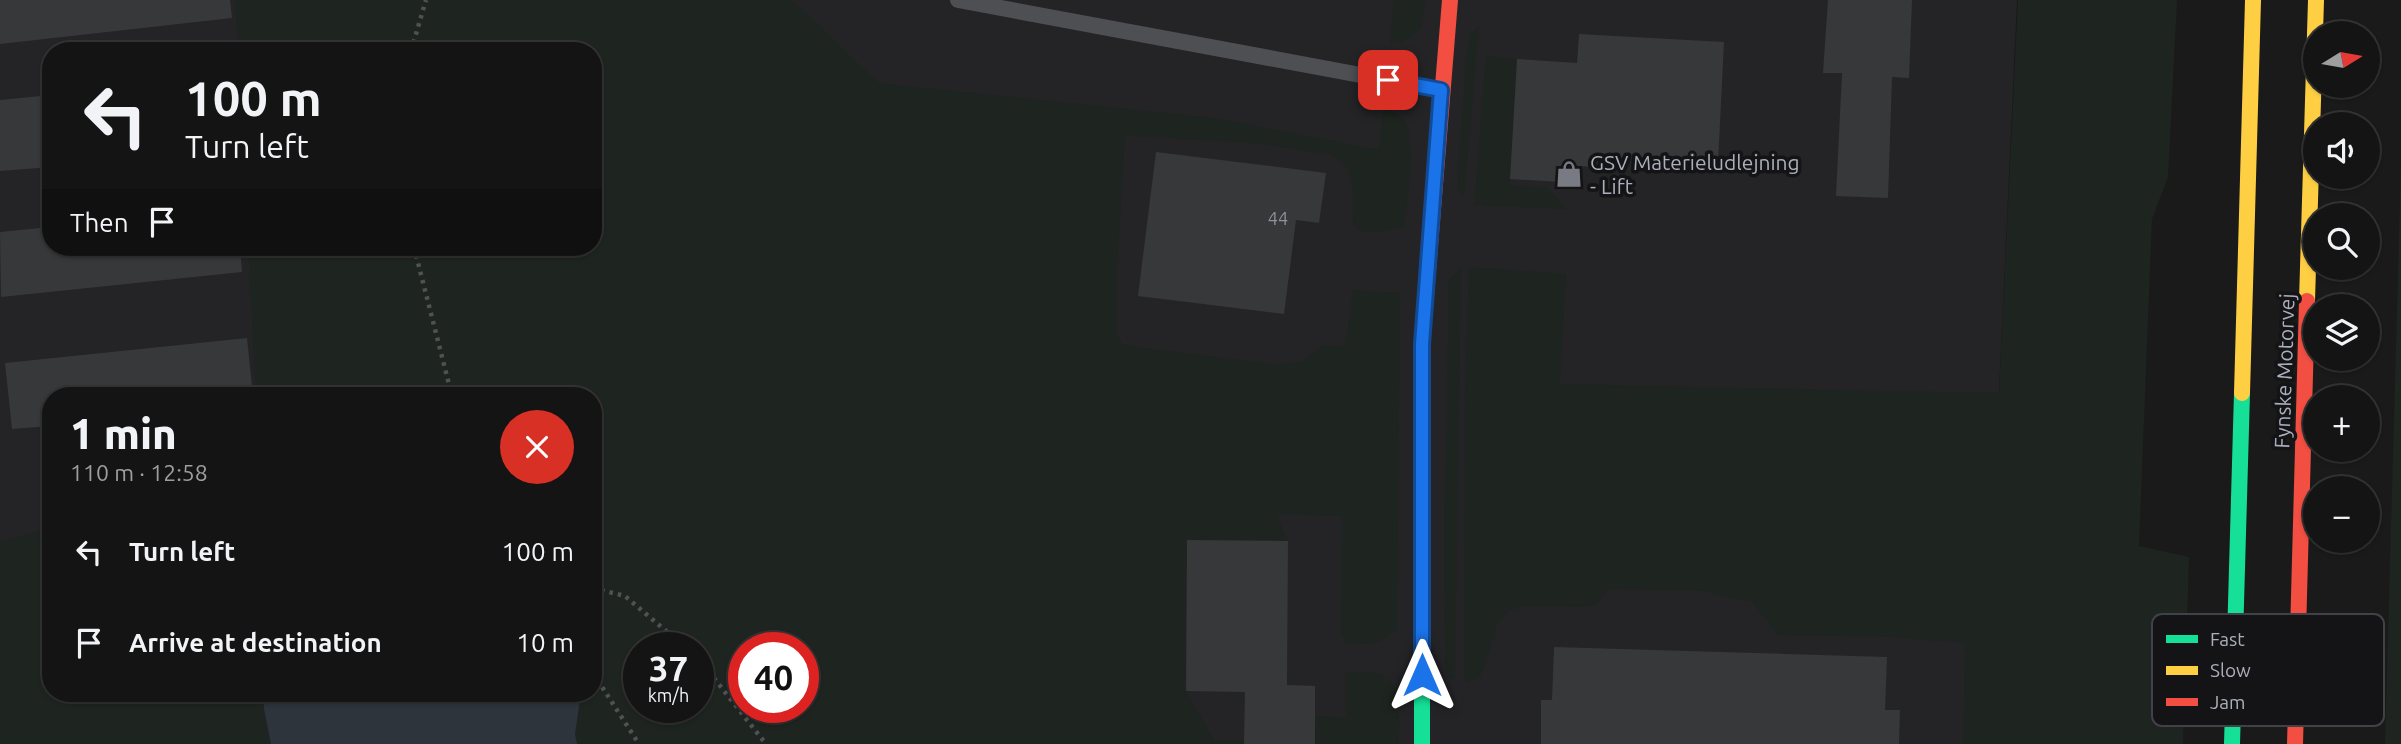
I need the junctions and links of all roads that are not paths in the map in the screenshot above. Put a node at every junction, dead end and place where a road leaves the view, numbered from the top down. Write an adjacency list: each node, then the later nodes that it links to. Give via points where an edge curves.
1 (958, 0): 5 (lane)
2 (1450, 0): 5 (main road)
3 (2253, 0): 6 (main road, Fynske Motorvej)
4 (2316, 0): 7 (main road, Fynske Motorvej)
5 (1441, 90): 10 (main road, via 1422,344)
6 (2236, 614)
7 (2299, 614)
8 (2233, 726): 11 (main road, Fynske Motorvej)
9 (2296, 726): 12 (main road, Fynske Motorvej)
10 (1422, 744)
11 (2232, 744)
12 (2295, 744)

